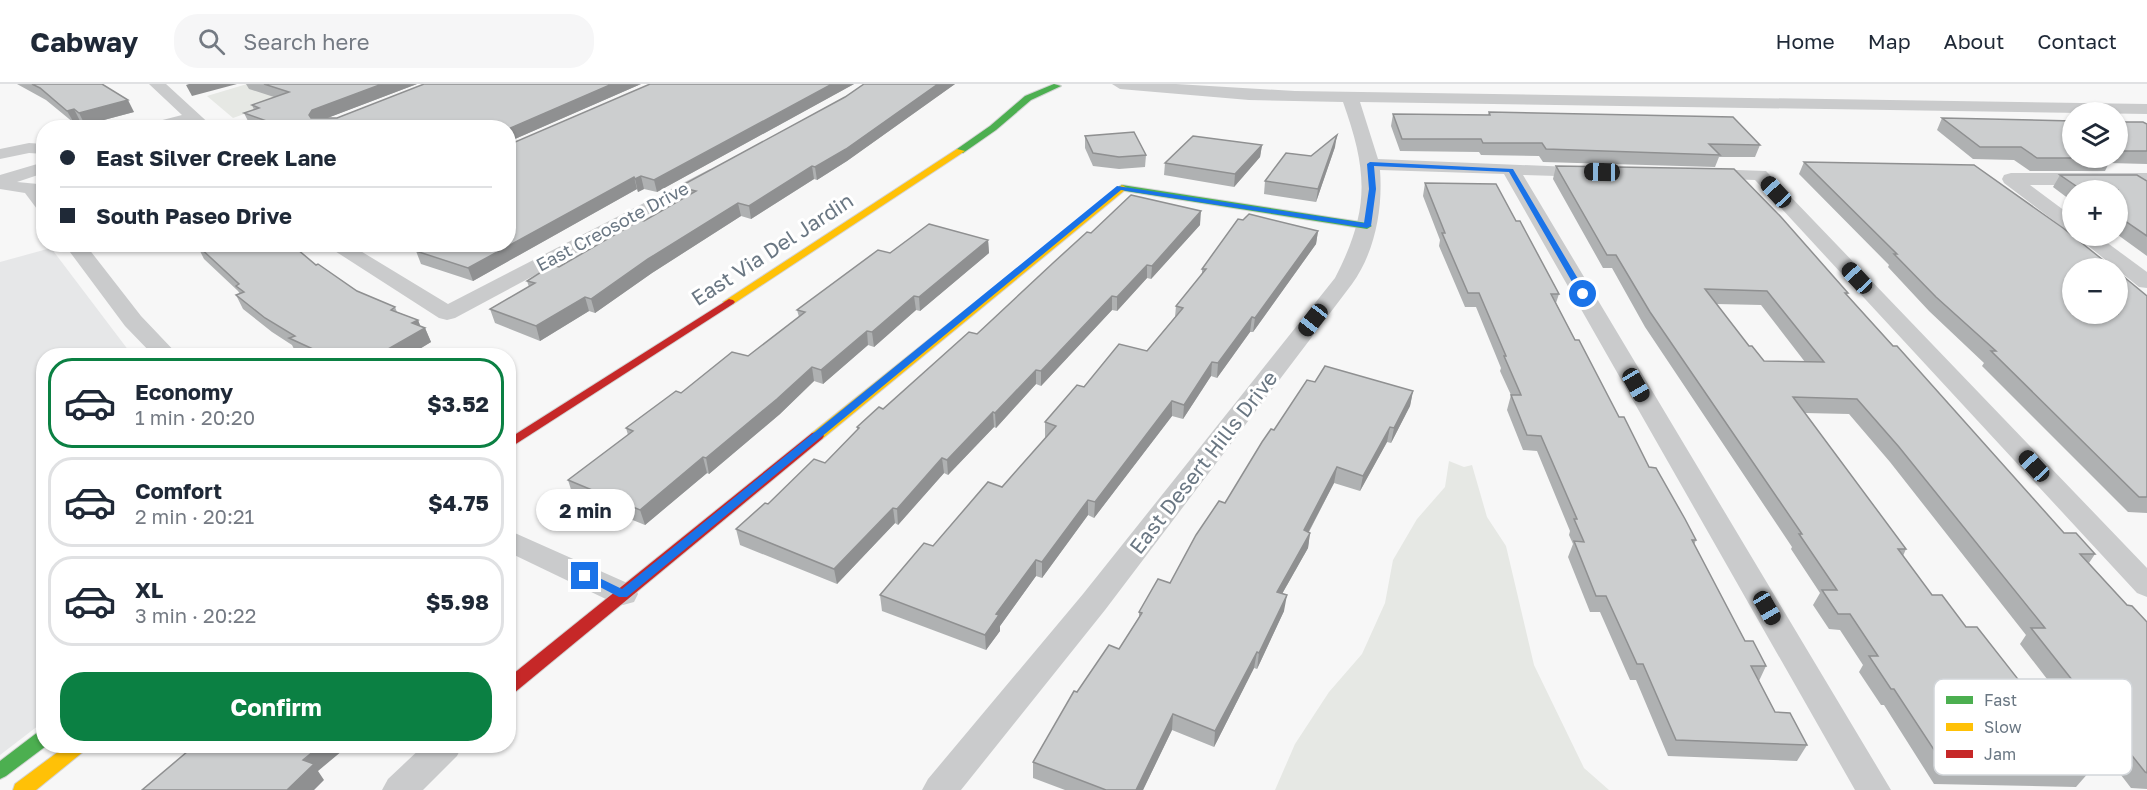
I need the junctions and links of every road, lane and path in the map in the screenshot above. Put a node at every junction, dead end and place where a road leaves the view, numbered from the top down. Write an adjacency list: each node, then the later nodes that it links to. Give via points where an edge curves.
1 (157, 84): 11 (street)
2 (1033, 84): 4 (street)
3 (1120, 84): 7 (street, via 1249,95)
4 (1062, 85): 34 (street, East Via Del Jardin, via 1034,94 938,166)
5 (1016, 90): 28 (street, East Via Del Jardin, via 987,117)
6 (1807, 91): 8 (street)
7 (1350, 98): 8 (street); 16 (street, East Desert Hills Drive)
8 (1822, 104): 9 (street)
9 (2139, 108): 10 (street)
10 (2147, 118)
11 (198, 120)
12 (0, 141): 13 (street)
13 (36, 148): 14 (street)
14 (0, 154)
15 (732, 163): 31 (street, East Creosote Drive, via 447,313)
16 (1370, 164): 17 (street); 27 (street, East Desert Hills Drive, via 1372,189)
17 (1511, 170): 19 (street); 46 (street)
18 (36, 171): 22 (street)
19 (1606, 172)
20 (1689, 174): 36 (street, via 1760,175)
21 (2147, 179): 26 (street, via 2011,178)
22 (0, 181): 24 (street)
23 (36, 183): 24 (street)
24 (31, 188): 25 (street)
25 (36, 195)
26 (2062, 217)
27 (1367, 226): 37 (street, via 1120,188); 45 (street, East Desert Hills Drive, via 1361,249 1345,280 1094,602)
28 (808, 233)
29 (2099, 246): 32 (street)
30 (80, 252): 33 (street, via 133,321)
31 (347, 252)
32 (2147, 282)
33 (160, 348)
34 (516, 440)
35 (516, 544): 37 (street)
36 (2147, 586)
37 (623, 594): 38 (street)
38 (516, 681)
39 (36, 743): 42 (street)
40 (69, 753): 43 (street)
41 (438, 753): 44 (street)
42 (0, 771)
43 (22, 790)
44 (400, 790)
45 (940, 790)
46 (1873, 790)

